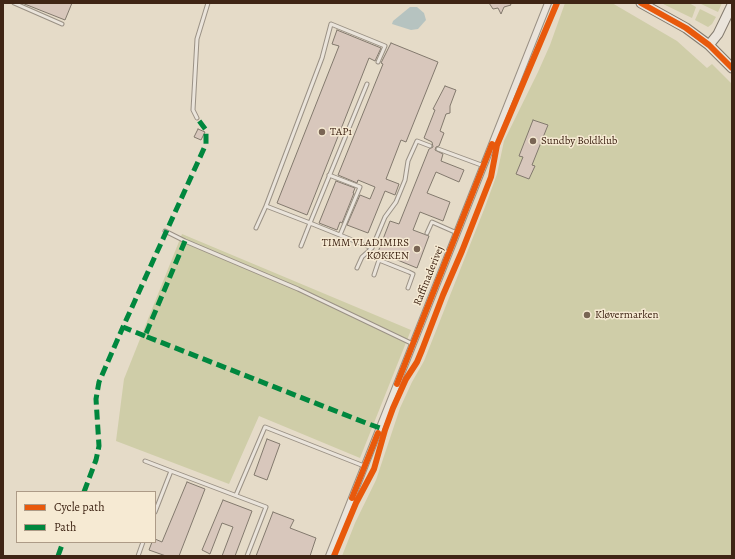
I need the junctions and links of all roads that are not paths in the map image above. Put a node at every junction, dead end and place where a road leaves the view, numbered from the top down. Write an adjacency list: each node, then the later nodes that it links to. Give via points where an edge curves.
1 (14, 3): 7 (lane)
2 (208, 3): 12 (lane, via 197,38 193,110)
3 (548, 3): 15 (street, Raffinaderivej)
4 (641, 3): 8 (street, via 686,28)
5 (732, 4): 6 (street)
6 (728, 20): 8 (street)
7 (62, 24)
8 (709, 45): 10 (street)
9 (378, 62): 17 (lane, via 385,46 331,24 322,58)
10 (732, 68)
11 (366, 84): 16 (lane)
12 (197, 118)
13 (430, 146): 25 (lane, via 417,141 396,202 385,217)
14 (438, 148): 15 (lane)
15 (484, 166): 22 (street, Raffinaderivej)
16 (329, 175): 18 (lane); 23 (lane, via 360,187)
17 (266, 206): 18 (lane); 19 (lane)
18 (310, 223): 23 (lane); 24 (lane)
19 (256, 228)
20 (165, 231): 29 (lane, via 298,289)
21 (427, 233): 22 (lane, via 432,222)
22 (457, 233): 29 (street, Raffinaderivej)
23 (340, 235): 25 (lane)
24 (301, 246)
25 (372, 248): 26 (lane, via 362,257)
26 (357, 268)
27 (374, 275): 28 (lane, via 379,260 413,274)
28 (408, 288)
29 (413, 344): 31 (street, Raffinaderivej)
30 (145, 461): 32 (lane)
31 (365, 466): 33 (lane, via 265,427); 38 (street, Raffinaderivej)
32 (171, 471): 33 (lane); 34 (lane)
33 (236, 495): 37 (lane, via 266,507)
34 (156, 509)
35 (143, 543): 36 (lane)
36 (138, 556)
37 (246, 556)
38 (329, 556)

